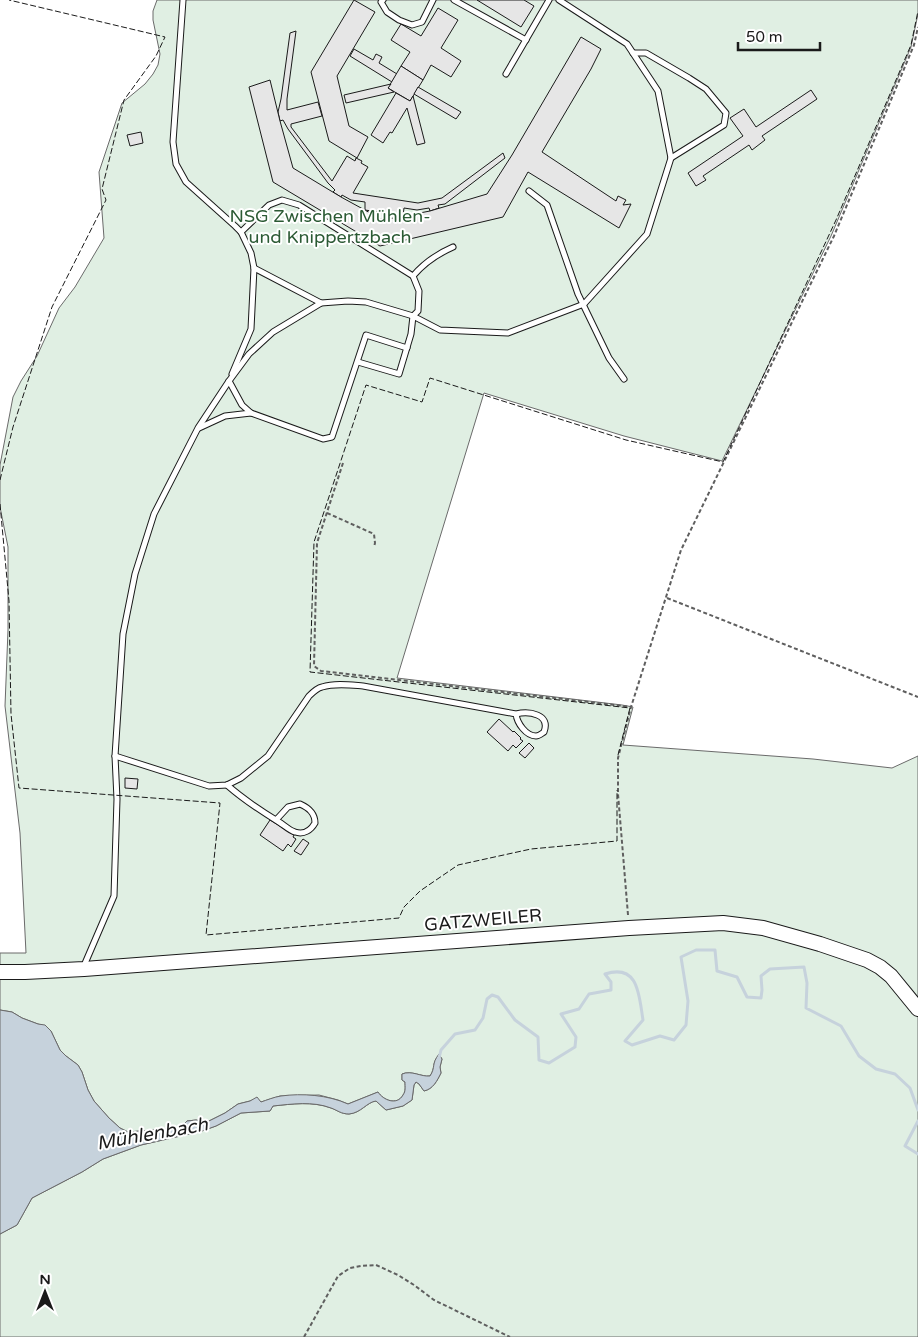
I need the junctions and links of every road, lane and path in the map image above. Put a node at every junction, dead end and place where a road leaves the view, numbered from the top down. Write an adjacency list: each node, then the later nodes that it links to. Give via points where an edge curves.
1 (182, 0): 13 (lane, via 173,142 176,164 186,182)
2 (383, 0): 3 (lane, via 381,2 387,12 412,25 422,22)
3 (433, 0)
4 (454, 0): 8 (lane)
5 (550, 0): 8 (lane)
6 (559, 0): 9 (lane, via 627,44)
7 (918, 27): 29 (path, via 914,46 834,236 681,550)
8 (526, 40): 10 (lane)
9 (634, 53): 11 (lane, via 658,91); 11 (lane, via 646,53 706,89 726,113 724,125)
10 (506, 74)
11 (671, 158): 18 (lane, via 647,234)
12 (529, 190): 18 (lane, via 547,204)
13 (240, 232): 15 (lane, via 251,253); 16 (lane, via 270,205 282,200 299,204)
14 (452, 247): 16 (lane)
15 (254, 268): 17 (lane); 23 (lane, via 251,329)
16 (413, 276): 19 (lane, via 419,291 418,310)
17 (321, 303): 19 (lane, via 366,302); 23 (lane, via 273,332 249,354)
18 (584, 304): 19 (lane, via 508,333 440,330); 22 (lane, via 609,358)
19 (413, 316): 20 (lane)
20 (407, 348): 21 (lane, via 399,374); 21 (lane, via 366,335)
21 (358, 362): 24 (lane, via 332,437 323,440)
22 (624, 379)
23 (229, 382): 24 (lane, via 242,405); 25 (lane)
24 (251, 413): 25 (lane, via 225,416)
25 (198, 428): 33 (lane, via 154,514 135,574 123,634)
26 (344, 463): 27 (path)
27 (327, 513): 28 (path, via 374,534); 31 (path, via 317,543 314,666 321,671)
28 (374, 547)
29 (667, 598): 30 (path); 31 (path)
30 (918, 697)
31 (631, 707): 36 (path, via 618,758 618,794)
32 (516, 714): 32 (lane, via 517,721 526,732 535,736 544,732 543,719 528,712); 34 (lane, via 363,686 322,687 309,696 268,756)
33 (116, 756): 34 (lane, via 209,786); 37 (lane, via 114,896)
34 (227, 785): 35 (lane)
35 (276, 820): 35 (lane, via 300,833 310,830 315,823 314,815 300,804 288,807)
36 (630, 928): 37 (street, GATZWEILER); 39 (street, GATZWEILER, via 723,923 763,928 820,944 868,960 891,976)
37 (83, 969): 38 (street, GATZWEILER)
38 (0, 972)
39 (918, 1009)
40 (304, 1337): 41 (path, via 338,1276 350,1268 376,1265 414,1284 434,1300)
41 (510, 1337)

